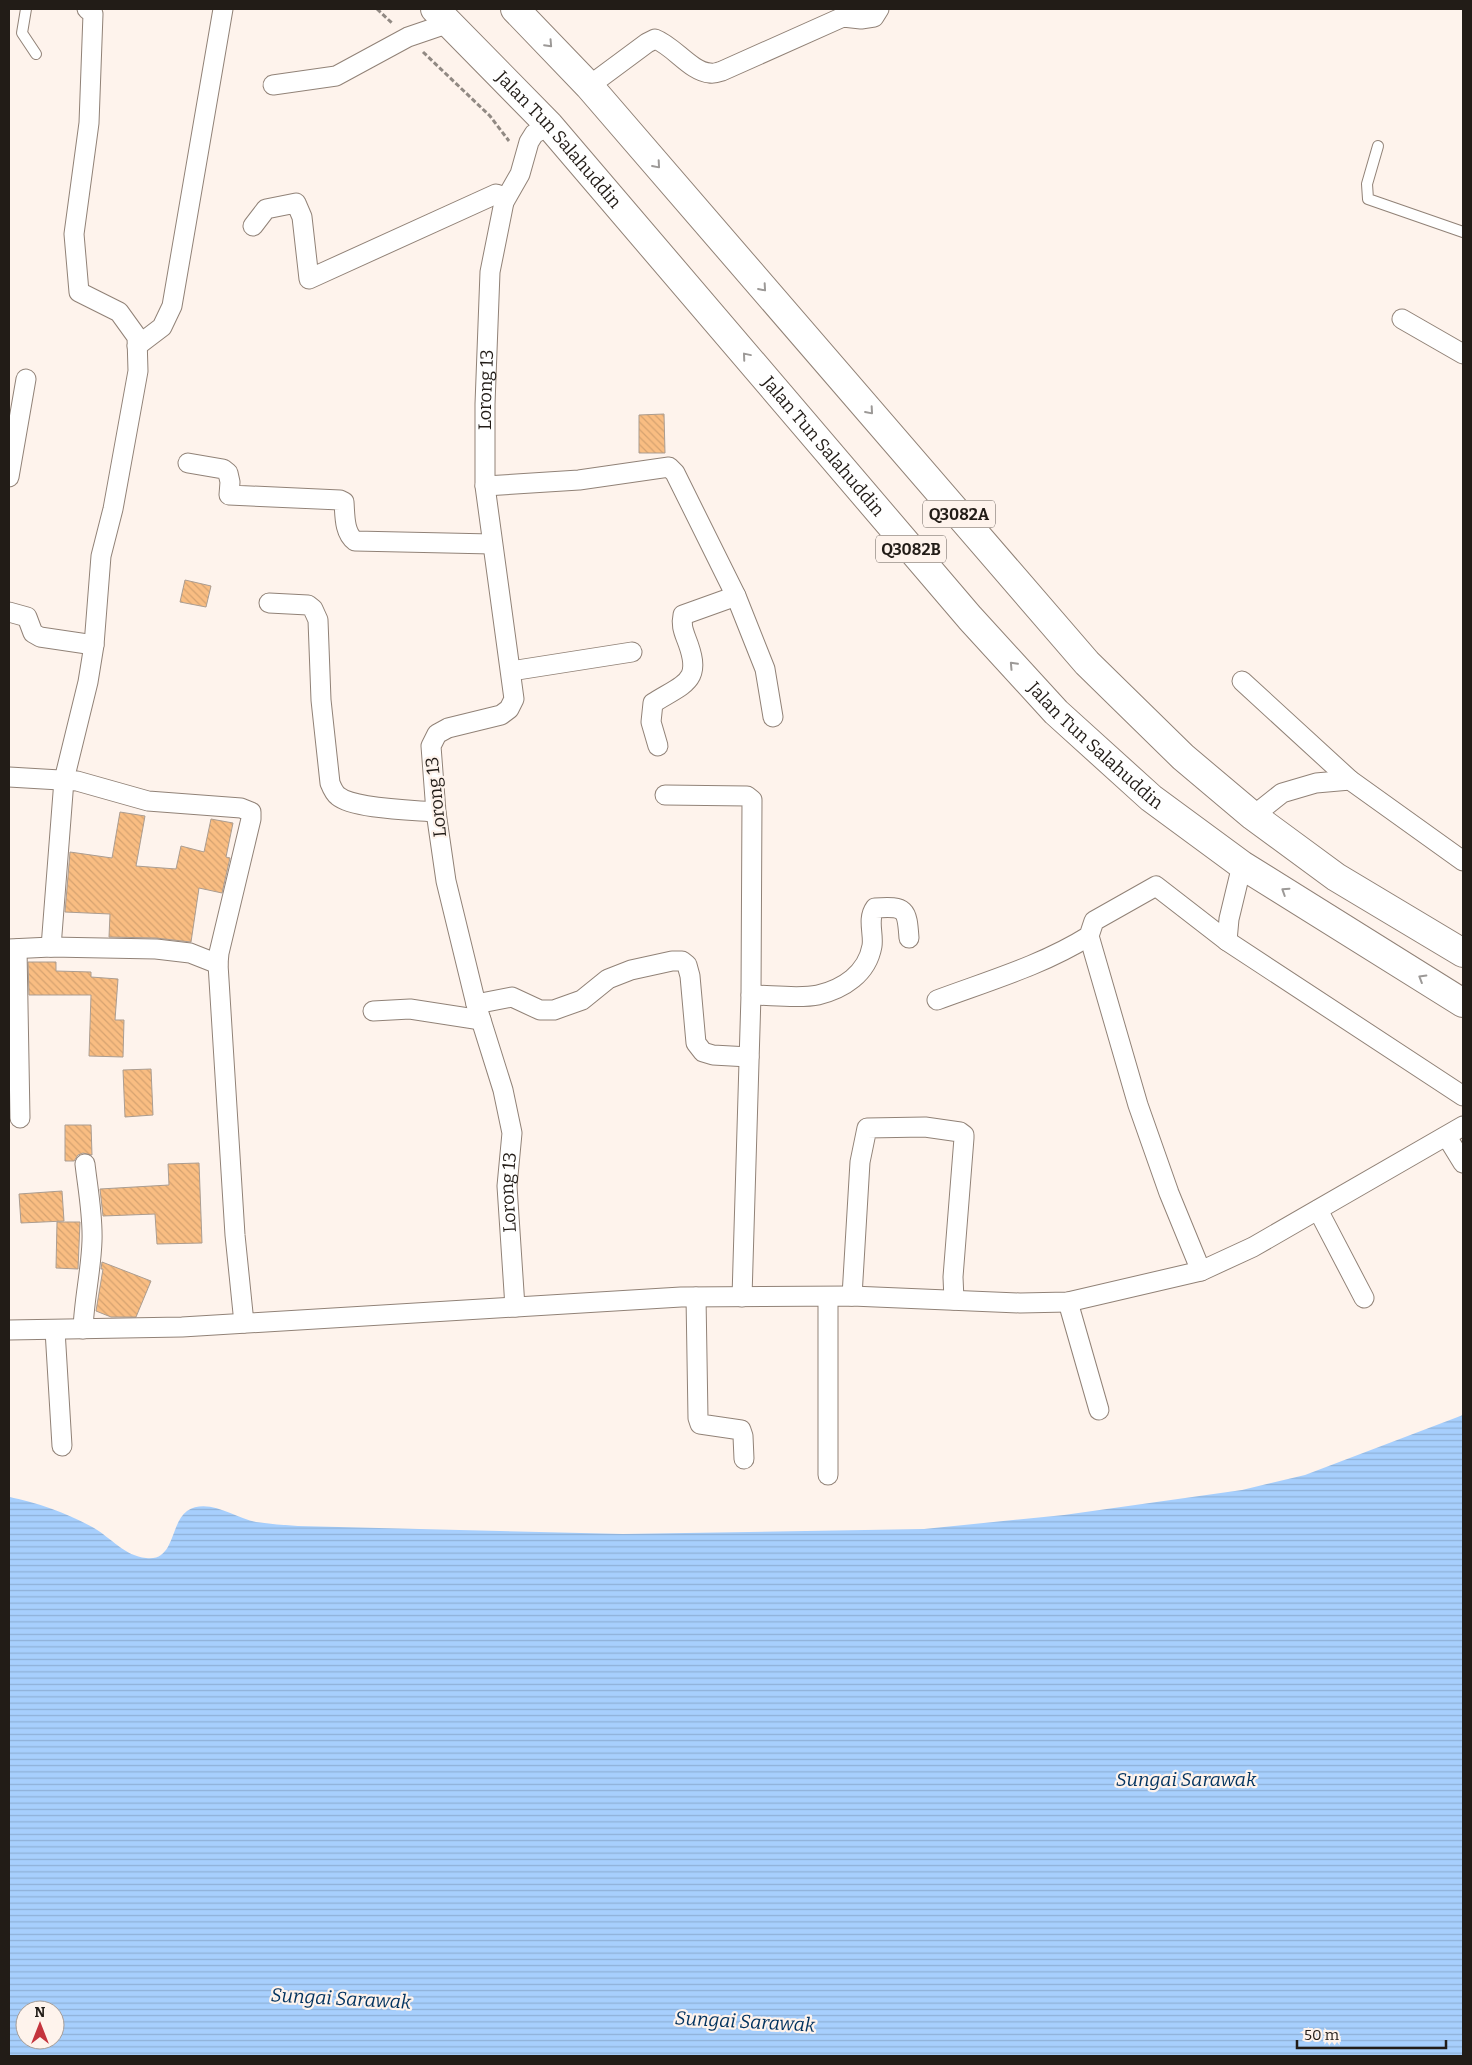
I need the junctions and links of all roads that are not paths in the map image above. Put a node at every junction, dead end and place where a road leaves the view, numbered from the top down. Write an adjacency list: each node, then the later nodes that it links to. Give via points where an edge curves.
1 (26, 9): 7 (lane, via 22,33)
2 (88, 9): 16 (street, via 93,14 88,123 74,234 79,292 119,312 137,338)
3 (223, 9): 16 (street, via 172,306 162,327)
4 (879, 9): 9 (street, via 874,17 842,17 710,74 695,67 664,42 655,40)
5 (523, 11): 9 (highway, Q3082A, one-way to 9)
6 (442, 16): 8 (street, via 336,76); 10 (highway, Jalan Tun Salahuddin / Q3082B)
7 (36, 54)
8 (273, 85)
9 (589, 86): 37 (highway, Q3082A, one-way to 37, via 1087,662 1183,758)
10 (549, 125): 12 (street, Lorong 13, via 534,134 529,142 520,174); 39 (highway, Jalan Tun Salahuddin / Q3082B, one-way to 10, via 1151,798 1056,712 970,618)
11 (1378, 146): 14 (lane, via 1367,184 1368,199)
12 (508, 195): 13 (street, via 496,194 309,279 302,217 296,203 266,209); 21 (street, Lorong 13, via 490,272)
13 (253, 226)
14 (1463, 232)
15 (1402, 319): 17 (street)
16 (137, 346): 26 (street, via 138,372 102,556)
17 (1463, 354)
18 (26, 379): 20 (street)
19 (188, 463): 22 (street, via 228,473 229,495 340,500 344,502 348,532 355,540)
20 (9, 477)
21 (485, 486): 22 (street, Lorong 13); 23 (street, via 580,480 669,467 675,473)
22 (492, 544): 28 (street, Lorong 13)
23 (736, 596): 30 (street, via 765,669); 31 (street, via 683,615 683,630 695,664 693,674 679,687 653,703 651,722)
24 (269, 603): 36 (street, via 308,605 318,620 321,700 330,783 336,795 346,802 361,805)
25 (9, 612): 26 (street, via 27,617 33,633 40,637)
26 (94, 645): 33 (street)
27 (632, 652): 28 (street)
28 (512, 671): 36 (street, Lorong 13, via 514,699 509,709 501,715 448,728 437,734 431,746)
29 (1242, 681): 34 (street)
30 (772, 717)
31 (658, 746)
32 (9, 777): 33 (street)
33 (64, 780): 43 (street); 46 (street, via 148,801 241,808 251,812)
34 (1350, 780): 37 (street, via 1316,783 1282,793); 38 (street)
35 (665, 795): 47 (street, via 747,796 752,800)
36 (436, 812): 51 (street, Lorong 13, via 446,881)
37 (1253, 816): 45 (highway, Q3082A, via 1336,877)
38 (1463, 861)
39 (1242, 865): 42 (street); 49 (highway, Jalan Tun Salahuddin / Q3082B, one-way to 39)
40 (1089, 936): 42 (street, via 1094,921 1156,886); 48 (street, via 1005,975); 60 (street, via 1138,1105 1169,1193)
41 (908, 938): 47 (street, via 908,916 901,909 875,908 871,917 872,946 866,964 856,978 816,995)
42 (1227, 941): 53 (street)
43 (51, 947): 44 (street); 46 (street, via 156,949 190,953)
44 (13, 949): 54 (street)
45 (1463, 953)
46 (218, 964): 69 (street, via 235,1235)
47 (751, 996): 52 (street)
48 (937, 1000)
49 (1463, 1003)
50 (374, 1011): 51 (street)
51 (478, 1012): 52 (street, via 512,997 540,1010 554,1010 582,1000 608,979 630,970 682,961 687,965 690,976 696,1043 703,1052 713,1055); 68 (street, Lorong 13, via 503,1090 512,1133 507,1186)
52 (749, 1057): 63 (street)
53 (1463, 1096)
54 (20, 1118)
55 (1463, 1126): 56 (street)
56 (1447, 1137): 57 (street); 59 (street)
57 (1463, 1163)
58 (85, 1164): 70 (street, via 92,1242)
59 (1318, 1210): 60 (street); 65 (street)
60 (1202, 1271): 67 (street)
61 (852, 1296): 64 (street); 66 (street); 66 (street, via 860,1162 867,1128 926,1127 964,1134)
62 (696, 1297): 63 (street); 68 (street); 75 (street, via 698,1418 700,1424 706,1426 741,1430)
63 (742, 1297): 64 (street)
64 (828, 1298): 76 (street)
65 (1364, 1298)
66 (954, 1300): 67 (street)
67 (1068, 1302): 73 (street)
68 (516, 1307): 69 (street)
69 (244, 1323): 70 (street)
70 (83, 1329): 72 (street)
71 (9, 1330): 72 (street)
72 (55, 1330): 74 (street)
73 (1099, 1410)
74 (62, 1446)
75 (744, 1459)
76 (828, 1475)

